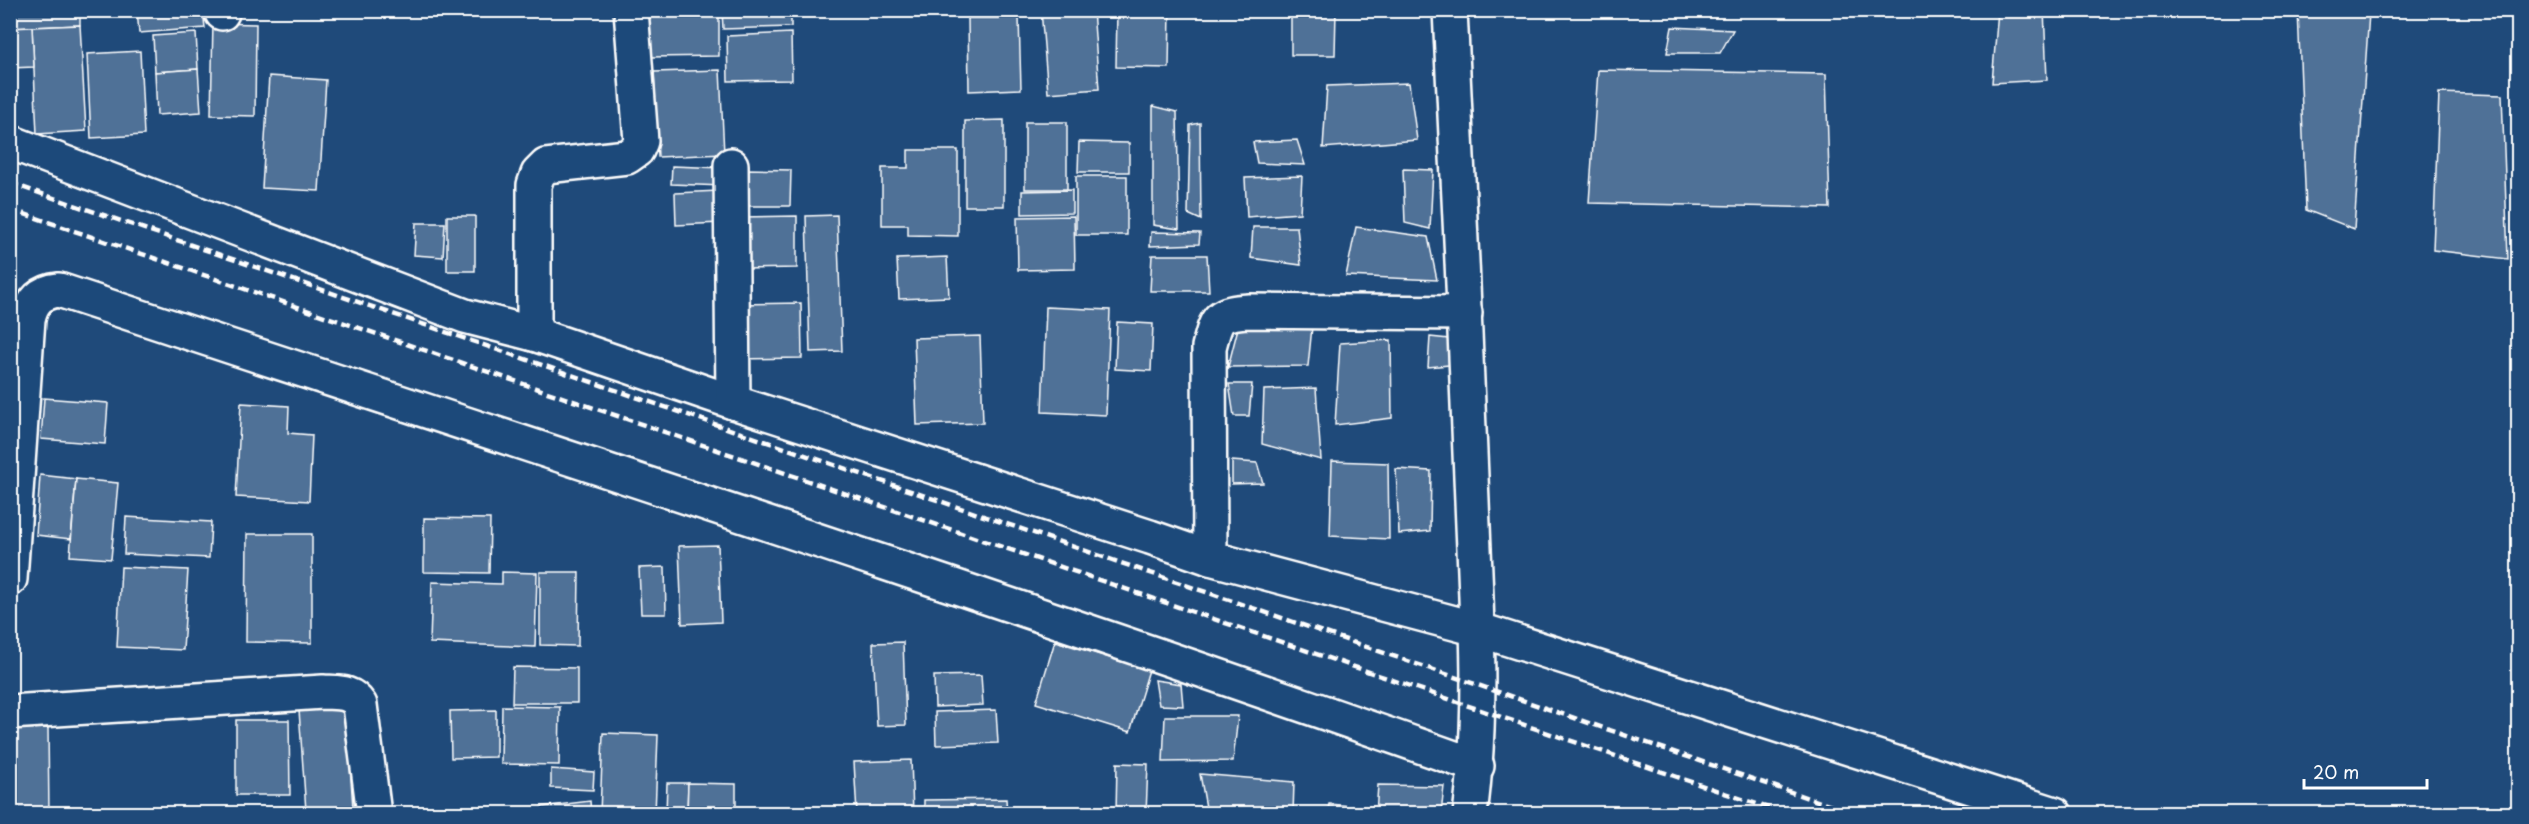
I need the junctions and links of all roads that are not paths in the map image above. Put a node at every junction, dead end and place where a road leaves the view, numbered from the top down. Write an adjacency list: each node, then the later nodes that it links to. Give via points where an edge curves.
1 (631, 10): 6 (street, via 641,141 627,157 546,166 538,174 534,185)
2 (1450, 10): 5 (street)
3 (10, 142): 6 (street, via 465,316)
4 (731, 165): 7 (street)
5 (1465, 313): 8 (street, via 1249,311 1228,312 1220,318 1209,347); 10 (street)
6 (534, 334): 7 (street)
7 (733, 402): 8 (street)
8 (1210, 558): 10 (street)
9 (10, 579): 12 (street, via 28,319 37,298 46,291 59,290 1288,699)
10 (1477, 629): 12 (street); 15 (street)
11 (10, 712): 13 (street, via 346,693 360,705)
12 (1477, 766): 14 (street)
13 (374, 813)
14 (1470, 813)
15 (2055, 813)

